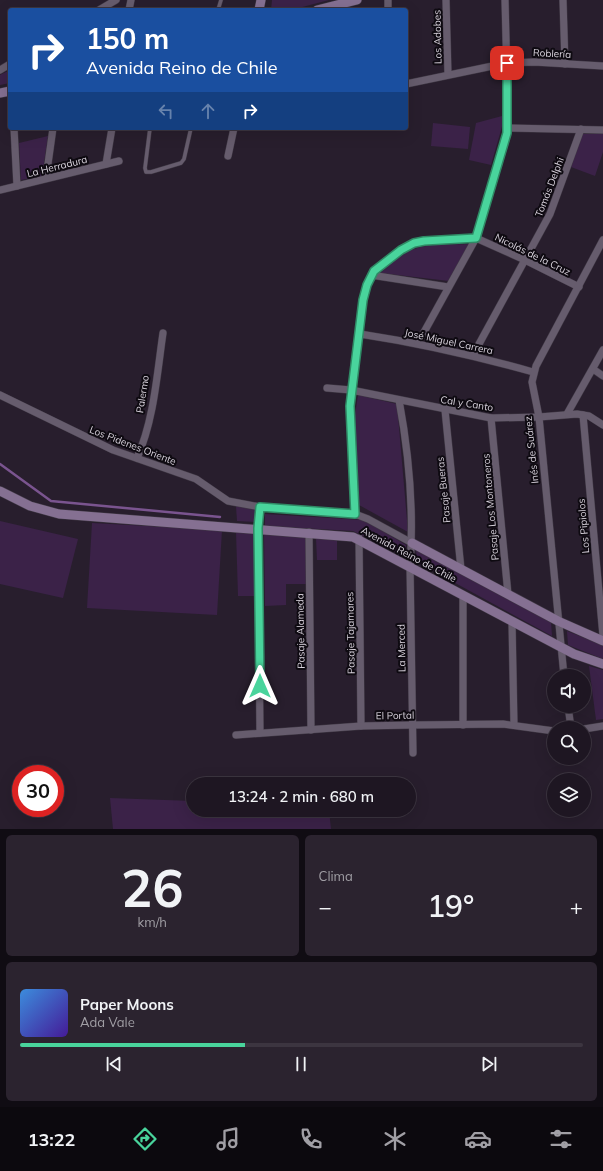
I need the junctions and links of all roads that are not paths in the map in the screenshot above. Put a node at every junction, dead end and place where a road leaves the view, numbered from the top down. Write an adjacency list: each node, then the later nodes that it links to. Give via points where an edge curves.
1 (116, 0): 6 (street)
2 (357, 0): 7 (street)
3 (446, 0): 11 (street, Los Adobes)
4 (505, 0): 8 (street)
5 (563, 0): 9 (street)
6 (102, 8)
7 (327, 8)
8 (507, 63): 9 (street, Roblería); 11 (street, Roblería); 13 (street)
9 (565, 64): 10 (street, Roblería)
10 (603, 66)
11 (448, 74): 12 (street, Roblería)
12 (408, 84)
13 (508, 128): 14 (street); 28 (street)
14 (581, 129): 21 (street); 30 (street, Tomás Delphi, via 550,214)
15 (14, 130): 26 (street)
16 (54, 130): 25 (street)
17 (112, 130): 24 (street)
18 (150, 130): 19 (lane, via 146,172 181,163)
19 (191, 130)
20 (234, 130): 22 (street)
21 (603, 130)
22 (228, 156)
23 (119, 161): 24 (street, La Herradura)
24 (106, 164): 25 (street, La Herradura)
25 (46, 178): 26 (street, La Herradura)
26 (17, 186): 27 (street, La Herradura)
27 (0, 190)
28 (476, 238): 30 (street, Nicolás de la Cruz); 31 (street, Nicolás de la Cruz, via 414,243 389,258); 32 (street)
29 (602, 244): 33 (street, Inés de Suárez)
30 (525, 260): 33 (street, Nicolás de la Cruz); 38 (street, Tomás Delphi)
31 (371, 276): 32 (street); 35 (street, Nicolás de la Cruz, via 363,300)
32 (448, 287): 36 (street)
33 (578, 287): 40 (street, Inés de Suárez)
34 (163, 332): 52 (street, Palermo, via 149,421)
35 (360, 334): 36 (street, José Miguel Carrera); 43 (street, Nicolás de la Cruz)
36 (418, 343): 38 (street, José Miguel Carrera)
37 (603, 350): 39 (street)
38 (473, 355): 40 (street, José Miguel Carrera)
39 (593, 368): 41 (street); 47 (street)
40 (533, 372): 49 (street, Inés de Suárez, via 532,382)
41 (603, 376)
42 (327, 388): 43 (street, Cal y Canto)
43 (352, 390): 45 (street, Cal y Canto); 55 (street, Nicolás de la Cruz, via 350,422)
44 (0, 395): 52 (street, Los Pidenes Oriente, via 91,440)
45 (399, 400): 46 (street, Cal y Canto); 59 (street, La Merced, via 407,447)
46 (445, 410): 50 (street, Cal y Canto); 63 (street, Pasaje Bueras)
47 (567, 414): 48 (street, Cal y Canto); 49 (street, Cal y Canto)
48 (583, 415): 51 (street, Cal y Canto); 60 (street, Los Pipiolos)
49 (538, 417): 50 (street, Cal y Canto); 66 (street, Inés de Suárez)
50 (491, 418): 64 (street, Pasaje Los Montoneros)
51 (603, 425)
52 (137, 458): 54 (street, Los Pidenes Oriente, via 196,480 228,501)
53 (0, 491): 56 (street, Avenida Reino de Chile, via 30,506 59,514)
54 (260, 507): 55 (street, Avenida Reino de Chile); 56 (street)
55 (355, 514): 59 (street, Avenida Reino de Chile)
56 (258, 528): 57 (street, Avenida Reino de Chile); 81 (street)
57 (309, 532): 58 (street, Avenida Reino de Chile); 79 (street, Pasaje Alameda)
58 (359, 538): 62 (street, Avenida Reino de Chile); 76 (street, Pasaje Tajamares)
59 (412, 543): 62 (street, La Merced); 63 (street, Avenida Reino de Chile)
60 (595, 546): 61 (street); 68 (street, Los Pipiolos)
61 (603, 546)
62 (410, 566): 65 (street, Avenida Reino de Chile); 74 (street, La Merced)
63 (461, 569): 64 (street, Avenida Reino de Chile)
64 (508, 594): 66 (street, Avenida Reino de Chile)
65 (463, 595): 67 (street, Avenida Reino de Chile); 73 (street)
66 (558, 621): 69 (street, Avenida Reino de Chile); 70 (street, Inés de Suárez)
67 (512, 622): 70 (street, Avenida Reino de Chile); 75 (street)
68 (603, 636)
69 (603, 641)
70 (561, 647): 71 (street, Avenida Reino de Chile, via 580,657); 72 (street, Inés de Suárez)
71 (603, 664)
72 (563, 669)
73 (463, 724): 74 (street, El Portal); 75 (street, El Portal)
74 (413, 725): 76 (street, El Portal); 83 (street, La Merced)
75 (514, 725): 80 (street, El Portal)
76 (361, 726): 79 (street, El Portal)
77 (603, 726): 78 (street)
78 (591, 729)
79 (311, 730): 81 (street, El Portal)
80 (547, 730)
81 (260, 733): 82 (street, El Portal)
82 (236, 735)
83 (413, 753)

